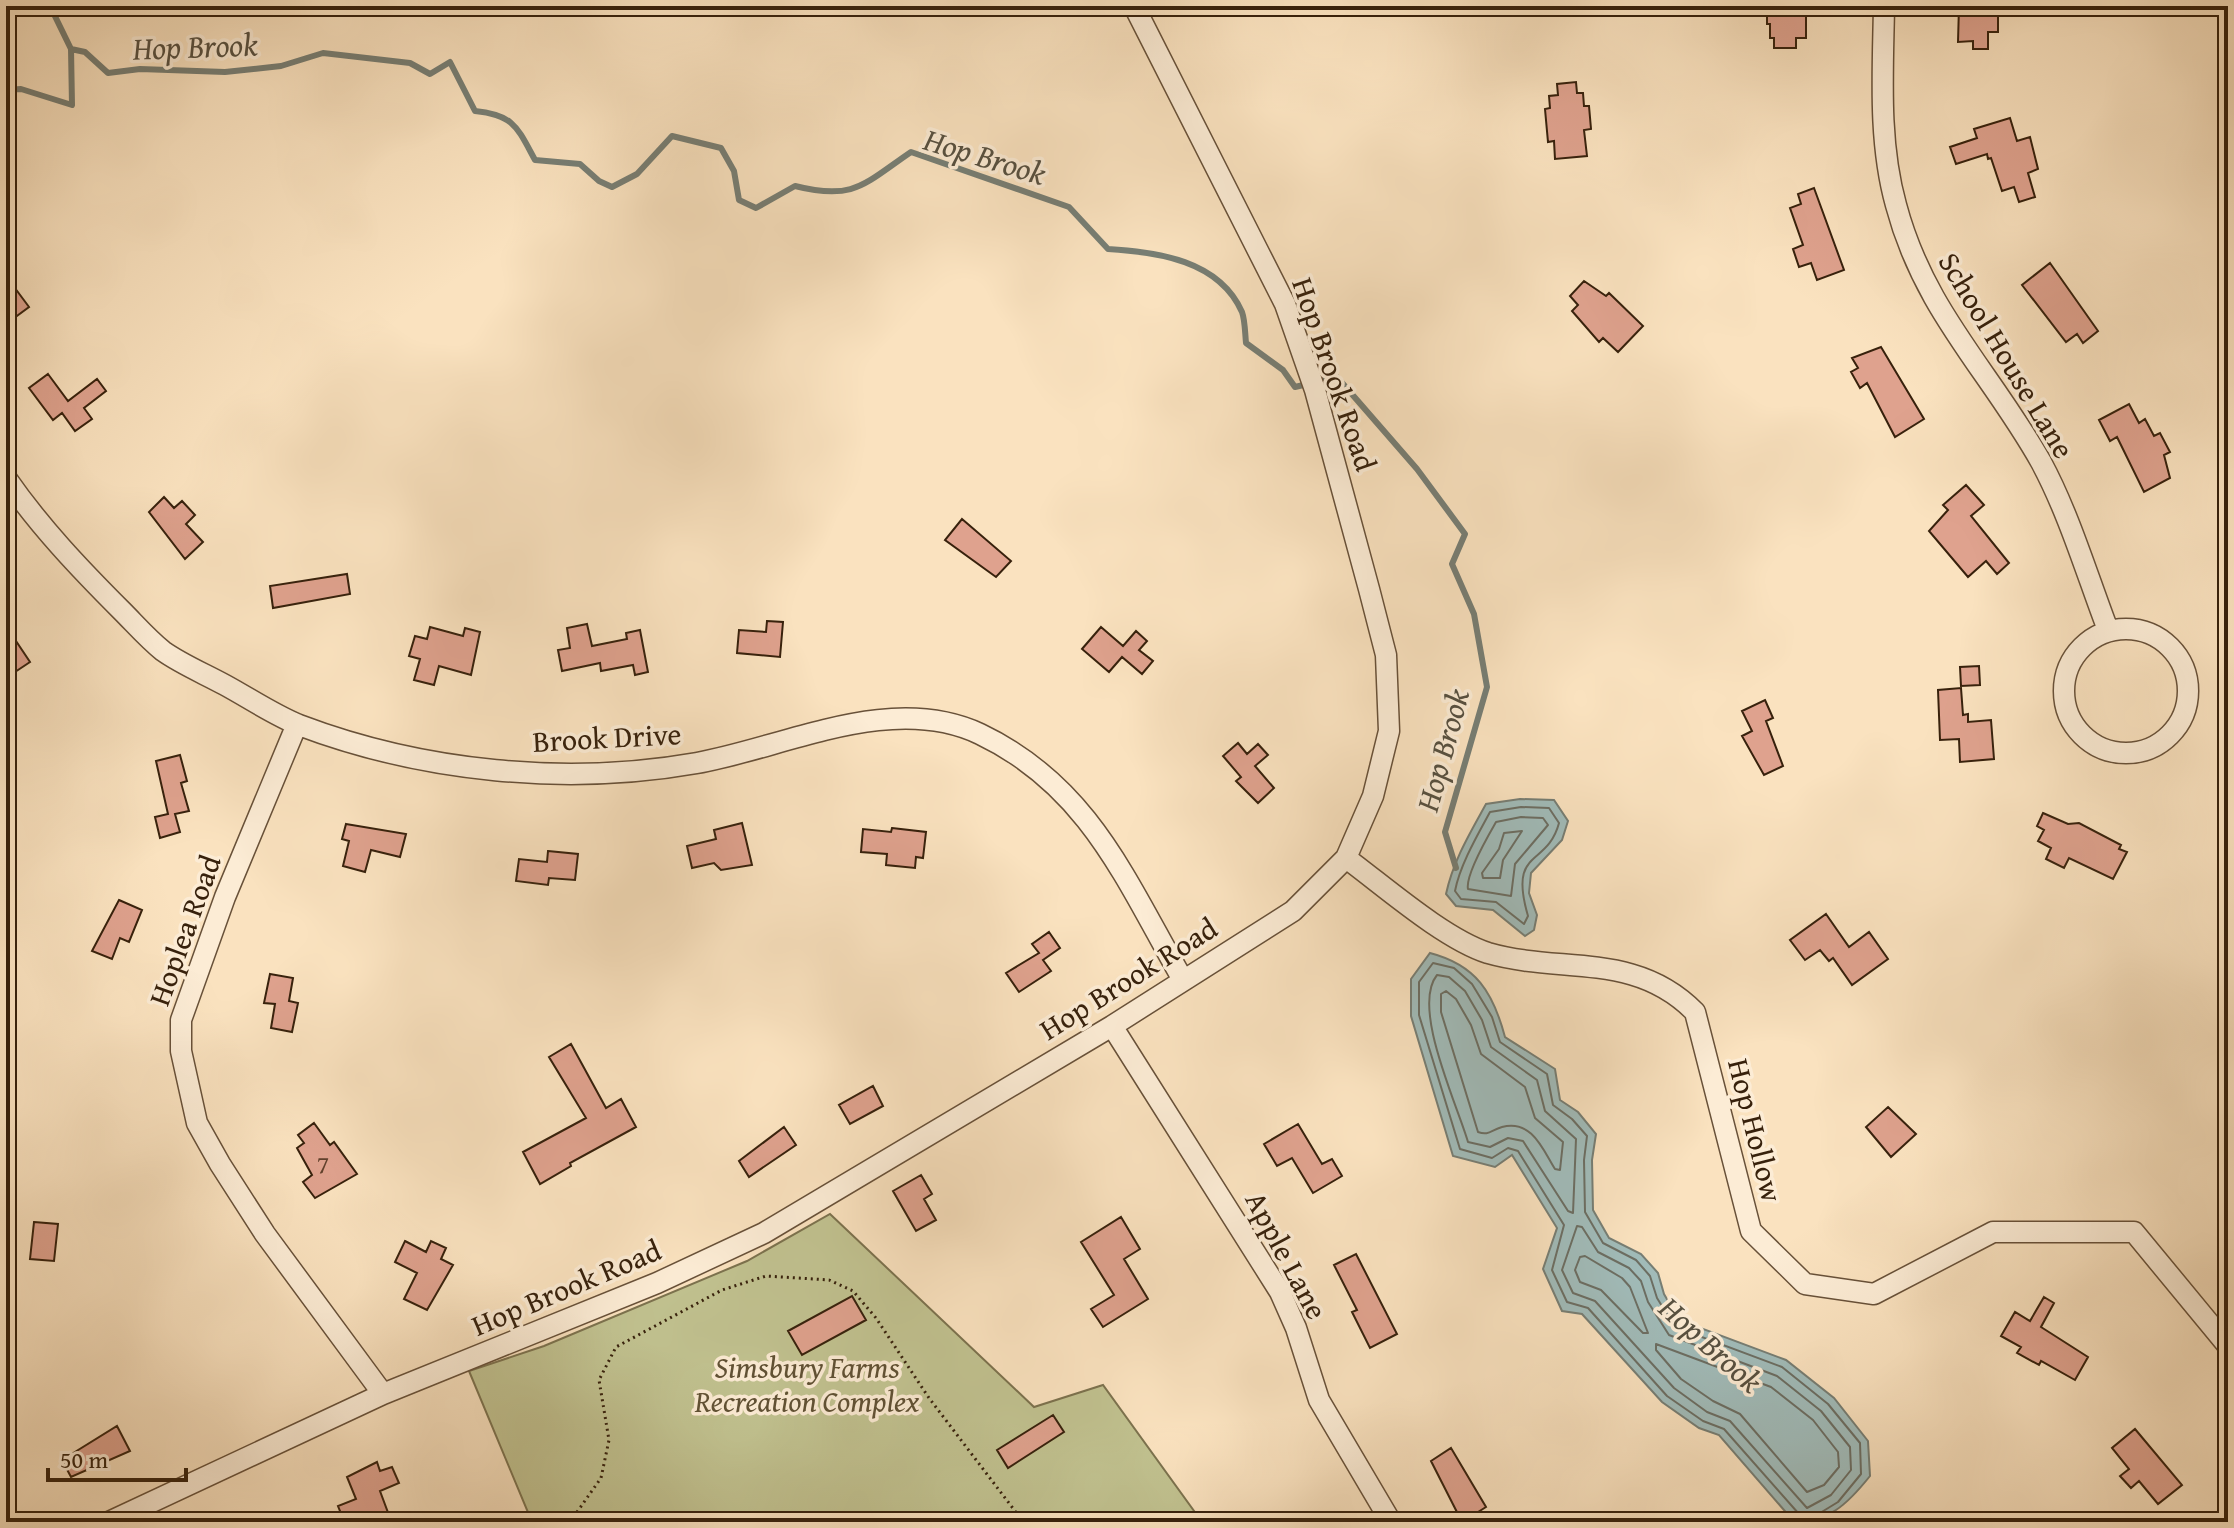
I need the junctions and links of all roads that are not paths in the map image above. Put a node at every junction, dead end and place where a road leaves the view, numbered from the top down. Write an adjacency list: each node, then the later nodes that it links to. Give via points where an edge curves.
1 (1134, 6): 6 (street, Hop Brook Road, via 1285,304 1313,382 1386,655 1389,731 1373,796)
2 (1884, 6): 4 (street, School House Lane, via 1885,122 1895,202 1919,275 2041,462)
3 (6, 478): 5 (street, Brook Drive, via 74,563 163,651)
4 (2108, 630): 4 (street, via 2075,654 2063,693 2067,713 2092,744 2132,754 2169,737 2183,717 2187,673 2178,655 2156,636 2128,628)
5 (297, 724): 7 (street, Brook Drive, via 387,752 476,768 582,774 695,763 869,721 939,721 977,733 1022,757 1088,818); 10 (street, Hoplea Road, via 181,1020 181,1051 197,1123 220,1164)
6 (1346, 858): 7 (street, Hop Brook Road, via 1293,911); 9 (street, Hop Hollow, via 1435,924 1487,952 1631,973 1664,988 1695,1012 1751,1231 1805,1284 1874,1294 1993,1232 2134,1232)
7 (1183, 980): 8 (street, Hop Brook Road)
8 (1112, 1026): 10 (street, Hop Brook Road, via 764,1233 657,1283); 12 (street, Apple Lane, via 1280,1292 1319,1400)
9 (2228, 1346)
10 (383, 1394): 11 (street, Hop Brook Road)
11 (109, 1522)
12 (1391, 1522)

